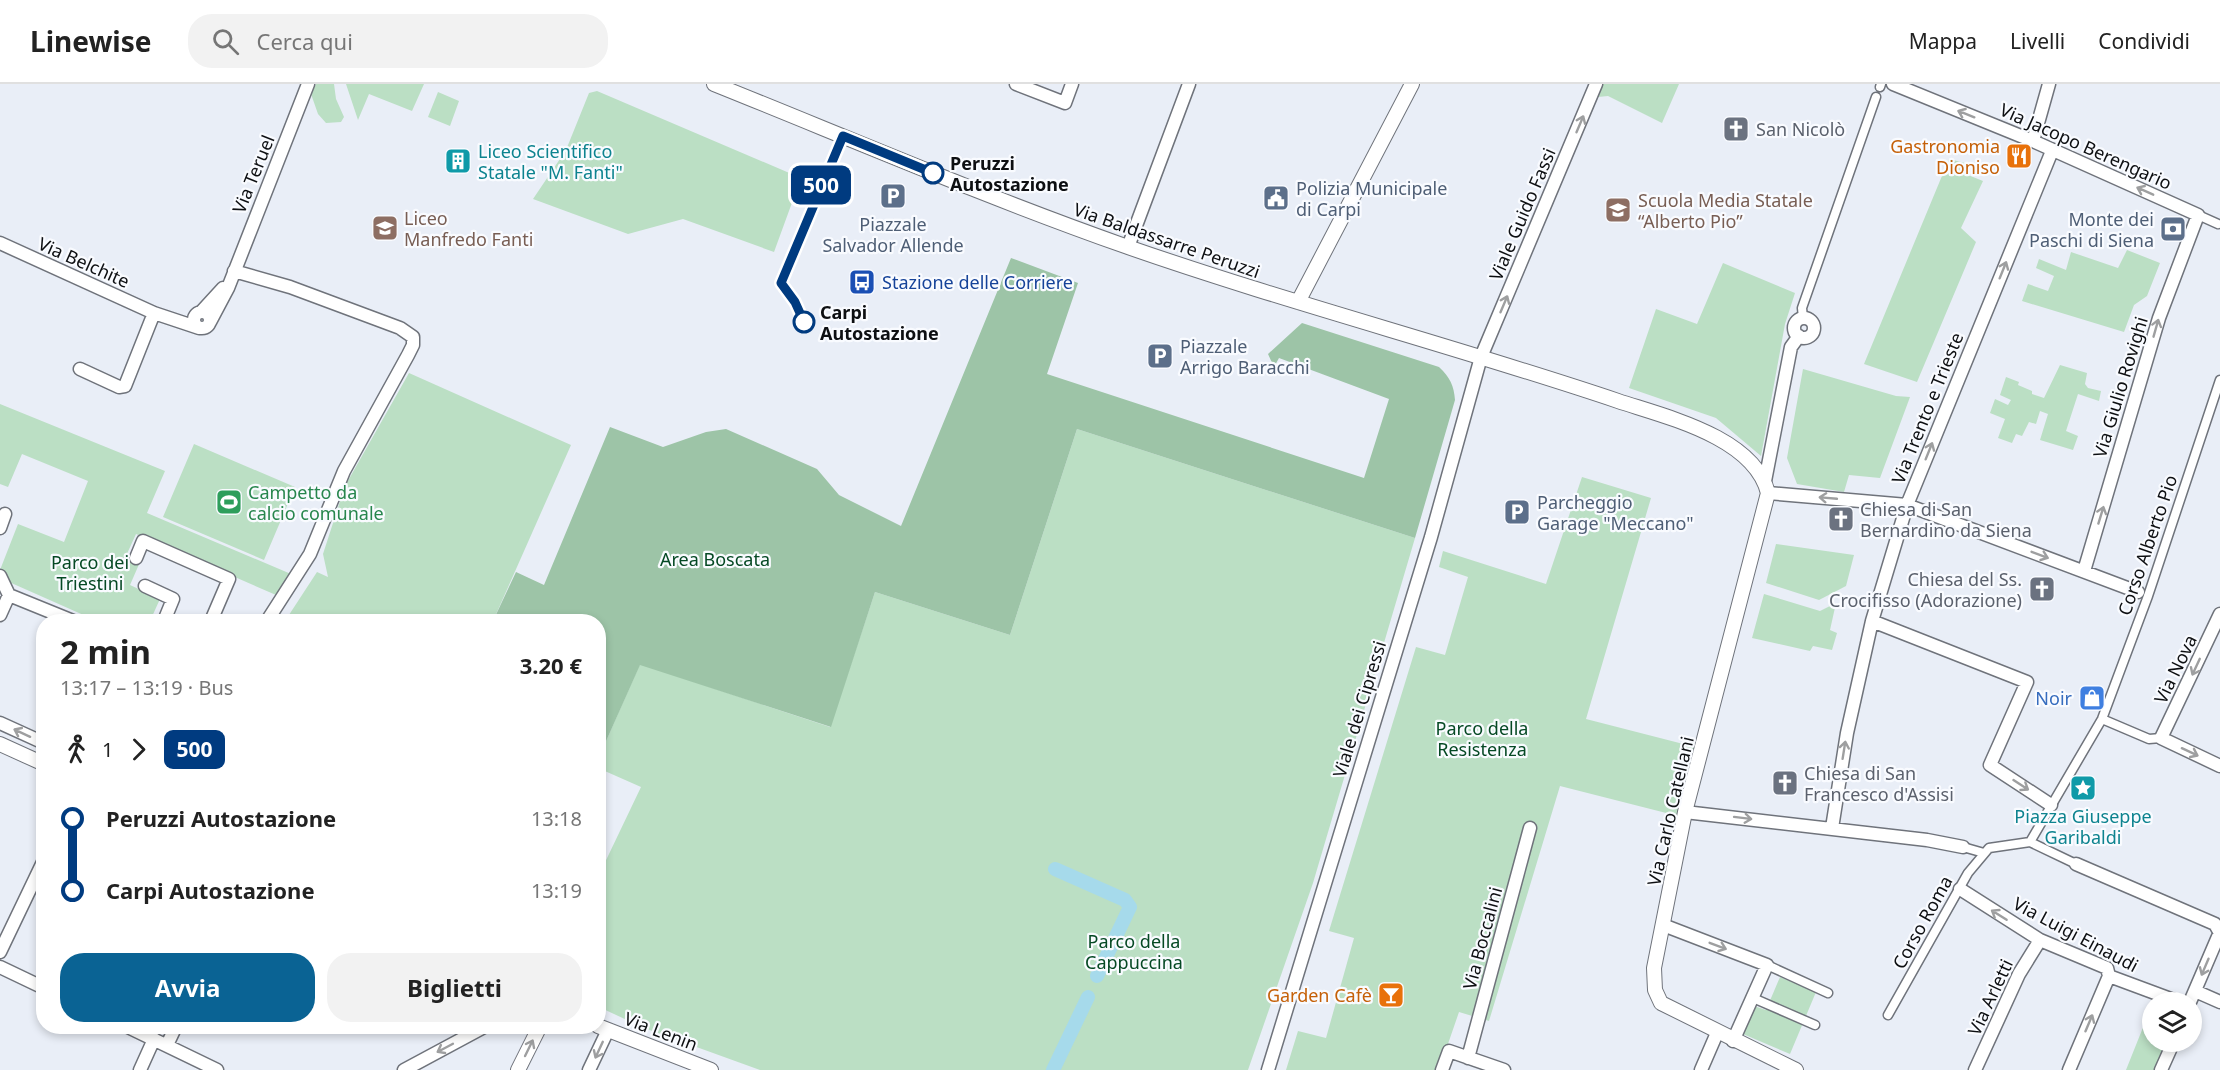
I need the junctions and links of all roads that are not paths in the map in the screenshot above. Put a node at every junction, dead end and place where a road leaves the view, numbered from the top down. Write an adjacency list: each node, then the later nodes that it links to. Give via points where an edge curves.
1 (308, 84): 17 (street, Via Teruel)
2 (714, 84): 16 (street, Via Baldassarre Peruzzi, via 1013,206)
3 (1016, 84): 4 (street, via 1065,103)
4 (1072, 84)
5 (1189, 84): 16 (street)
6 (1412, 84): 18 (street)
7 (1596, 84): 21 (street, Viale Guido Fassi, one-way to 7)
8 (1893, 84): 11 (street, Via Jacopo Berengario, one-way to 8)
9 (2049, 84): 11 (street)
10 (1876, 97): 20 (street, Via Carlo Catellani, via 1802,308)
11 (2033, 141): 12 (street, Via Jacopo Berengario)
12 (2052, 151): 13 (street, Via Jacopo Berengario, one-way to 12); 25 (street, Via Trento e Trieste, one-way to 12)
13 (2198, 215): 14 (street); 29 (street, Via Giulio Rovighi, one-way to 13, via 2159,318)
14 (2218, 226)
15 (1, 245): 19 (street, Via Belchite)
16 (1128, 247): 18 (street, Via Baldassarre Peruzzi)
17 (233, 274): 19 (street, via 201,320); 37 (street, via 290,287 400,328 413,337 413,345 344,471 310,554)
18 (1298, 302): 21 (street, Via Baldassarre Peruzzi)
19 (153, 313): 22 (street, via 125,386 119,387)
20 (1803, 318): 24 (street, Via Carlo Catellani, via 1795,326 1799,336 1791,346)
21 (1481, 357): 24 (street, via 1696,427 1742,453); 93 (street, Viale dei Cipressi)
22 (80, 369)
23 (2220, 380): 32 (street, Corso Alberto Pio)
24 (1766, 487): 25 (street, one-way to 24); 49 (street, Via Carlo Catellani)
25 (1907, 505): 29 (street, one-way to 29); 40 (street, Via Trento e Trieste)
26 (6, 514): 27 (street)
27 (0, 528)
28 (136, 558): 36 (street, via 143,541 229,579)
29 (2084, 571): 32 (street)
30 (0, 576): 33 (street)
31 (145, 586): 35 (street, via 173,599)
32 (2143, 594): 41 (street, Corso Alberto Pio)
33 (9, 595): 34 (street); 39 (street)
34 (56, 614)
35 (167, 614)
36 (214, 614)
37 (271, 614)
38 (2220, 614): 44 (street, Via Nova, one-way to 44)
39 (0, 615)
40 (1872, 621): 48 (street, one-way to 48, via 2027,682 1990,765); 51 (street, Via Trento e Trieste, one-way to 40, via 1846,733)
41 (2102, 719): 44 (street); 48 (street)
42 (0, 723): 43 (street, one-way to 42)
43 (36, 739)
44 (2155, 739): 47 (street, one-way to 47)
45 (0, 744): 46 (street)
46 (36, 760)
47 (2220, 766)
48 (2051, 805): 52 (street)
49 (1685, 812): 51 (street, one-way to 51); 58 (street, Via Carlo Catellani)
50 (1530, 828): 85 (street, Via Boccalini)
51 (1832, 828): 53 (street)
52 (2030, 842): 54 (street); 55 (street)
53 (1963, 847): 54 (street)
54 (1986, 851): 57 (street, Corso Roma)
55 (2076, 864): 59 (street, via 2216,924)
56 (36, 877): 61 (street)
57 (1960, 889): 60 (street, Via Luigi Einaudi, one-way to 57); 72 (street, Corso Roma)
58 (1663, 925): 62 (street, one-way to 62); 75 (street, Via Carlo Catellani, via 1654,968 1655,990 1661,1003)
59 (2220, 932): 67 (street, one-way to 67)
60 (2040, 940): 64 (street, Via Luigi Einaudi, via 2107,968); 98 (street, Via Arletti, via 2019,974)
61 (0, 952)
62 (1767, 965): 68 (street); 69 (street)
63 (0, 967): 65 (street)
64 (2109, 976): 66 (street, Via Luigi Einaudi); 99 (street, one-way to 64)
65 (36, 984)
66 (2152, 992)
67 (2195, 992)
68 (1828, 993)
69 (1753, 998): 73 (street); 82 (street)
70 (2202, 999): 71 (street)
71 (2220, 1002)
72 (1888, 1015)
73 (1815, 1025)
74 (606, 1029): 92 (street, Via Lenin)
75 (1718, 1033): 82 (street, Via Carlo Catellani); 96 (street)
76 (143, 1034): 81 (street)
77 (172, 1034): 83 (street)
78 (471, 1034): 89 (street, one-way to 89)
79 (536, 1034): 90 (street, one-way to 79)
80 (601, 1034): 91 (street, one-way to 91)
81 (154, 1039): 83 (street); 87 (street)
82 (1733, 1041): 86 (street, Via Carlo Catellani)
83 (167, 1045): 88 (street)
84 (2169, 1052): 100 (street)
85 (1468, 1058): 94 (street, via 1449,1051); 95 (street)
86 (1781, 1066): 97 (street, Via Carlo Catellani)
87 (140, 1070)
88 (217, 1070)
89 (404, 1070)
90 (518, 1070)
91 (589, 1070)
92 (710, 1070)
93 (1268, 1070)
94 (1442, 1070)
95 (1504, 1070)
96 (1701, 1070)
97 (1796, 1070)
98 (1976, 1070)
99 (2069, 1070)
100 (2162, 1070)

